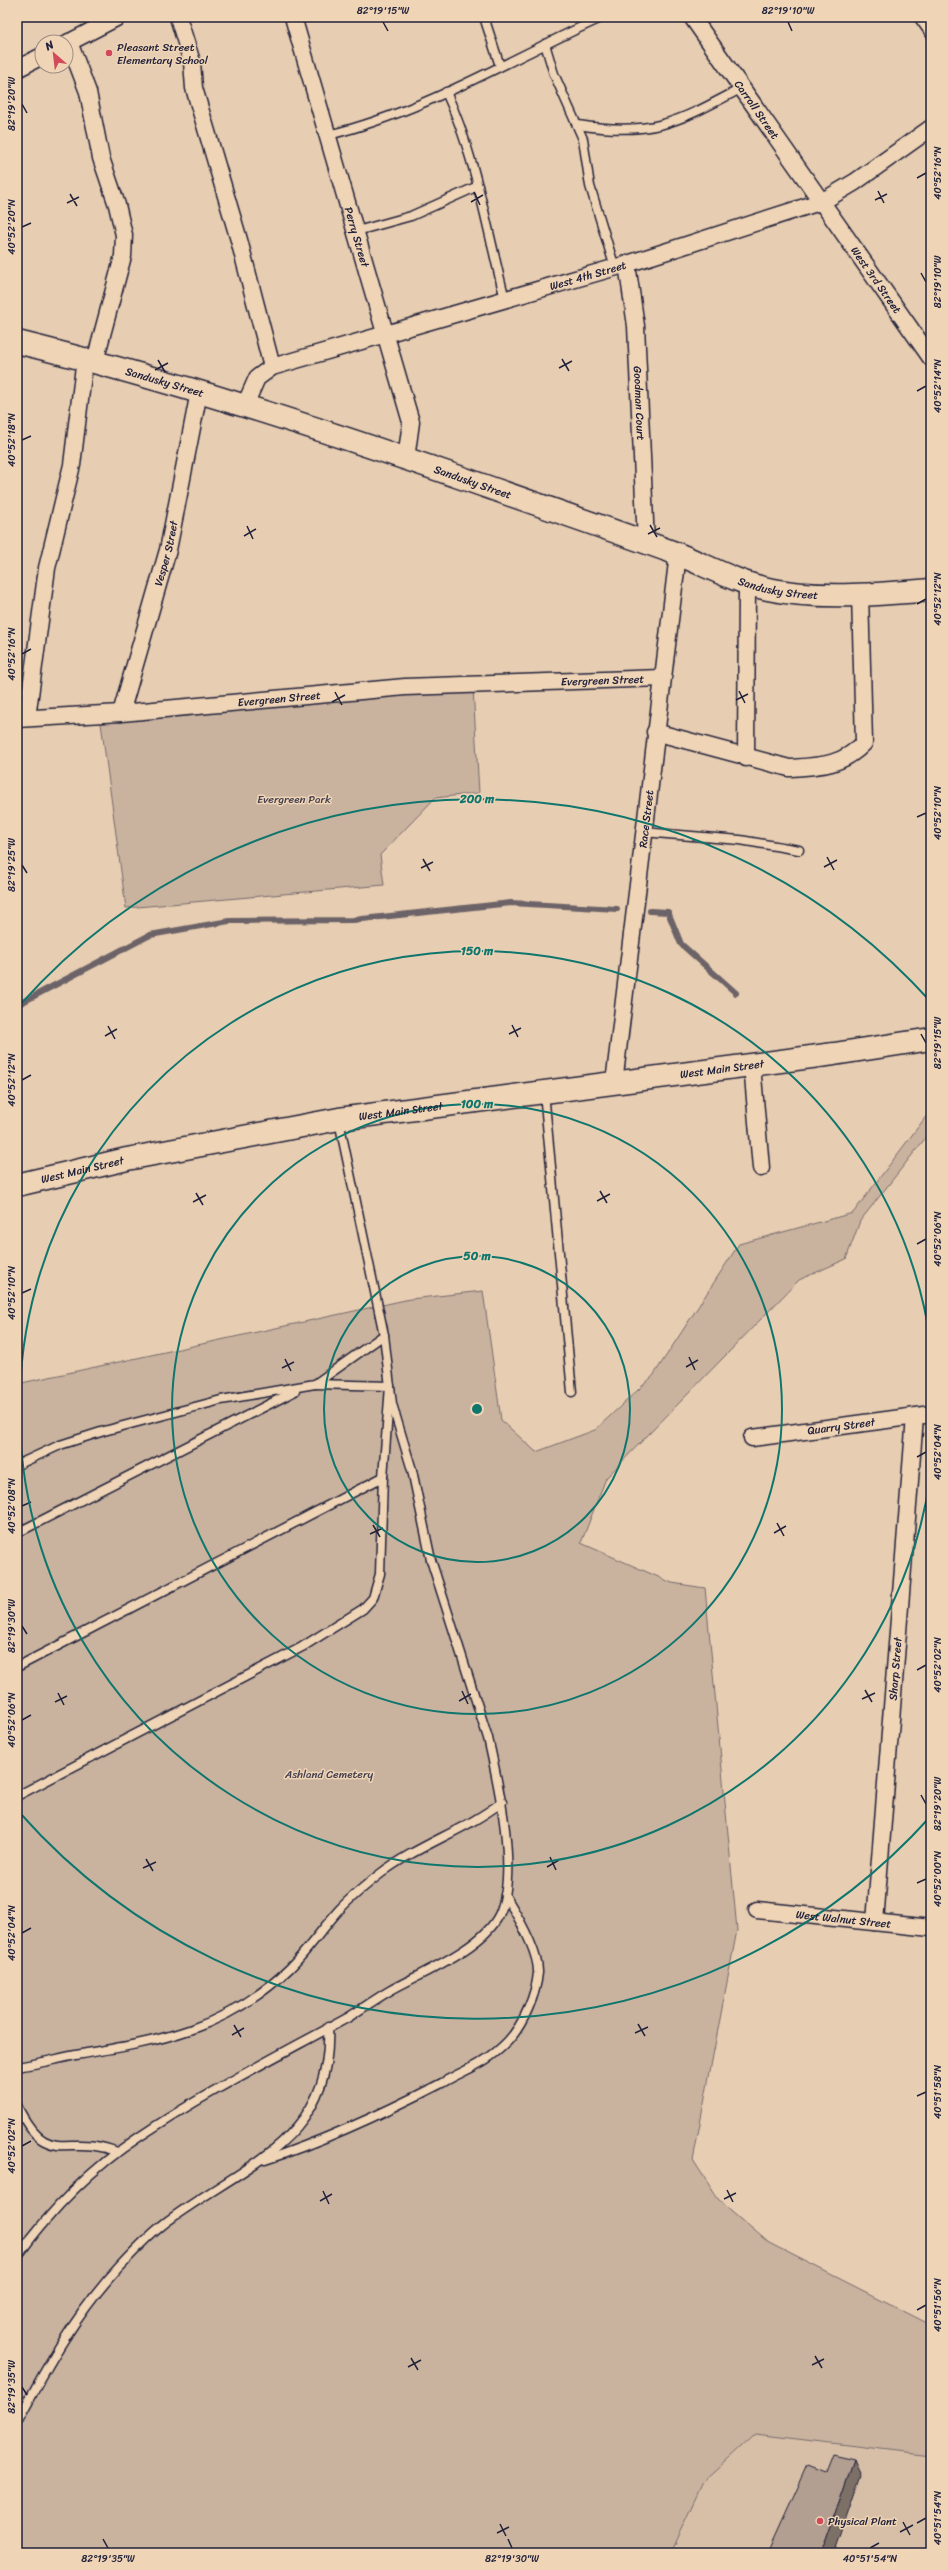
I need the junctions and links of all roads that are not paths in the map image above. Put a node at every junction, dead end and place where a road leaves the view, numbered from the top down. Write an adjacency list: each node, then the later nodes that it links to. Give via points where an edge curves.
1 (118, 17): 9 (street)
2 (178, 17): 29 (street, via 192,62 194,88 240,240)
3 (293, 17): 19 (street, Perry Street)
4 (484, 17): 13 (lane)
5 (603, 17): 10 (lane)
6 (692, 17): 15 (street, Carroll Street)
7 (918, 17): 8 (lane)
8 (931, 35)
9 (74, 40)
10 (545, 44): 13 (lane); 17 (lane, via 554,74)
11 (74, 58): 28 (street, via 88,92 100,158 117,205 124,235 123,256)
12 (34, 60): 14 (street)
13 (500, 66): 16 (lane)
14 (17, 69)
15 (742, 88): 17 (lane, via 686,117 658,126 613,130); 21 (street, Carroll Street)
16 (446, 92): 19 (lane, via 369,125); 20 (lane)
17 (578, 125): 23 (lane, via 585,149 590,186)
18 (931, 128): 21 (street, West 4th Street, via 855,182)
19 (328, 135): 22 (street, Perry Street)
20 (478, 186): 22 (lane, via 411,216); 24 (lane)
21 (823, 201): 23 (street, West 4th Street); 27 (street, West 3rd Street)
22 (357, 231): 25 (street, Perry Street)
23 (621, 266): 24 (street, West 4th Street); 33 (street, Goodman Court, via 636,326)
24 (505, 299): 25 (street, West 4th Street)
25 (386, 334): 29 (street, West 4th Street); 32 (street, Perry Street, via 411,422)
26 (17, 342): 28 (main road, Sandusky Street)
27 (931, 358)
28 (90, 360): 30 (main road, Sandusky Street); 40 (street, via 72,465 47,568)
29 (272, 367): 31 (street, West 4th Street, via 257,378)
30 (199, 392): 31 (main road, Sandusky Street); 39 (street, Vesper Street, via 168,550)
31 (245, 405): 32 (main road, Sandusky Street)
32 (406, 458): 33 (main road, Sandusky Street)
33 (646, 543): 34 (main road, Sandusky Street)
34 (678, 554): 35 (main road, Sandusky Street); 38 (street, Race Street)
35 (747, 584): 37 (main road, Sandusky Street, via 796,593); 42 (street)
36 (931, 590): 37 (main road, Sandusky Street)
37 (860, 593): 42 (street, via 864,743 844,760 810,767 789,768)
38 (662, 678): 39 (street, Evergreen Street, via 405,687); 41 (street, Race Street)
39 (121, 713): 40 (street, Evergreen Street)
40 (22, 718)
41 (655, 732): 42 (street); 43 (street, Race Street)
42 (746, 758)
43 (643, 832): 44 (lane, via 740,840); 47 (street, Race Street)
44 (799, 850)
45 (931, 1039): 46 (main road, West Main Street)
46 (752, 1065): 47 (main road, West Main Street); 50 (street)
47 (614, 1083): 48 (main road, West Main Street)
48 (544, 1091): 49 (main road, West Main Street); 56 (lane)
49 (339, 1119): 51 (main road, West Main Street, via 127,1159); 52 (lane)
50 (761, 1168)
51 (17, 1185)
52 (384, 1335): 53 (lane); 54 (lane)
53 (315, 1384): 54 (lane); 55 (lane)
54 (390, 1386): 61 (lane); 65 (lane, via 392,1404 412,1470 431,1560 488,1738)
55 (303, 1387): 60 (lane, via 221,1400 104,1431 60,1445); 62 (lane)
56 (572, 1392)
57 (931, 1414): 58 (street, Quarry Street)
58 (915, 1417): 59 (street, Quarry Street); 68 (street, Sharp Street)
59 (752, 1438)
60 (17, 1465)
61 (383, 1477): 63 (lane); 64 (lane, via 380,1574 373,1598 362,1608 302,1647)
62 (17, 1533)
63 (17, 1667)
64 (17, 1796)
65 (502, 1802): 66 (lane, via 508,1883); 71 (lane, via 471,1823 424,1845 380,1874 340,1909 290,1968 260,1994 227,2016 207,2025 137,2045)
66 (505, 1896): 70 (lane, via 494,1924 468,1946); 74 (lane, via 522,1923 538,1972 524,2017 508,2041 480,2065 405,2102 314,2144)
67 (757, 1910): 68 (street, West Walnut Street)
68 (876, 1922): 69 (street, West Walnut Street)
69 (931, 1928)
70 (328, 2027): 73 (lane, via 176,2113); 74 (lane, via 328,2064 313,2103 283,2141)
71 (17, 2067)
72 (17, 2106): 73 (lane, via 27,2125 38,2138 47,2143 59,2146 82,2143)
73 (117, 2152): 75 (lane, via 59,2207)
74 (260, 2161): 76 (lane, via 168,2220 120,2266 81,2312)
75 (17, 2257)
76 (17, 2422)

